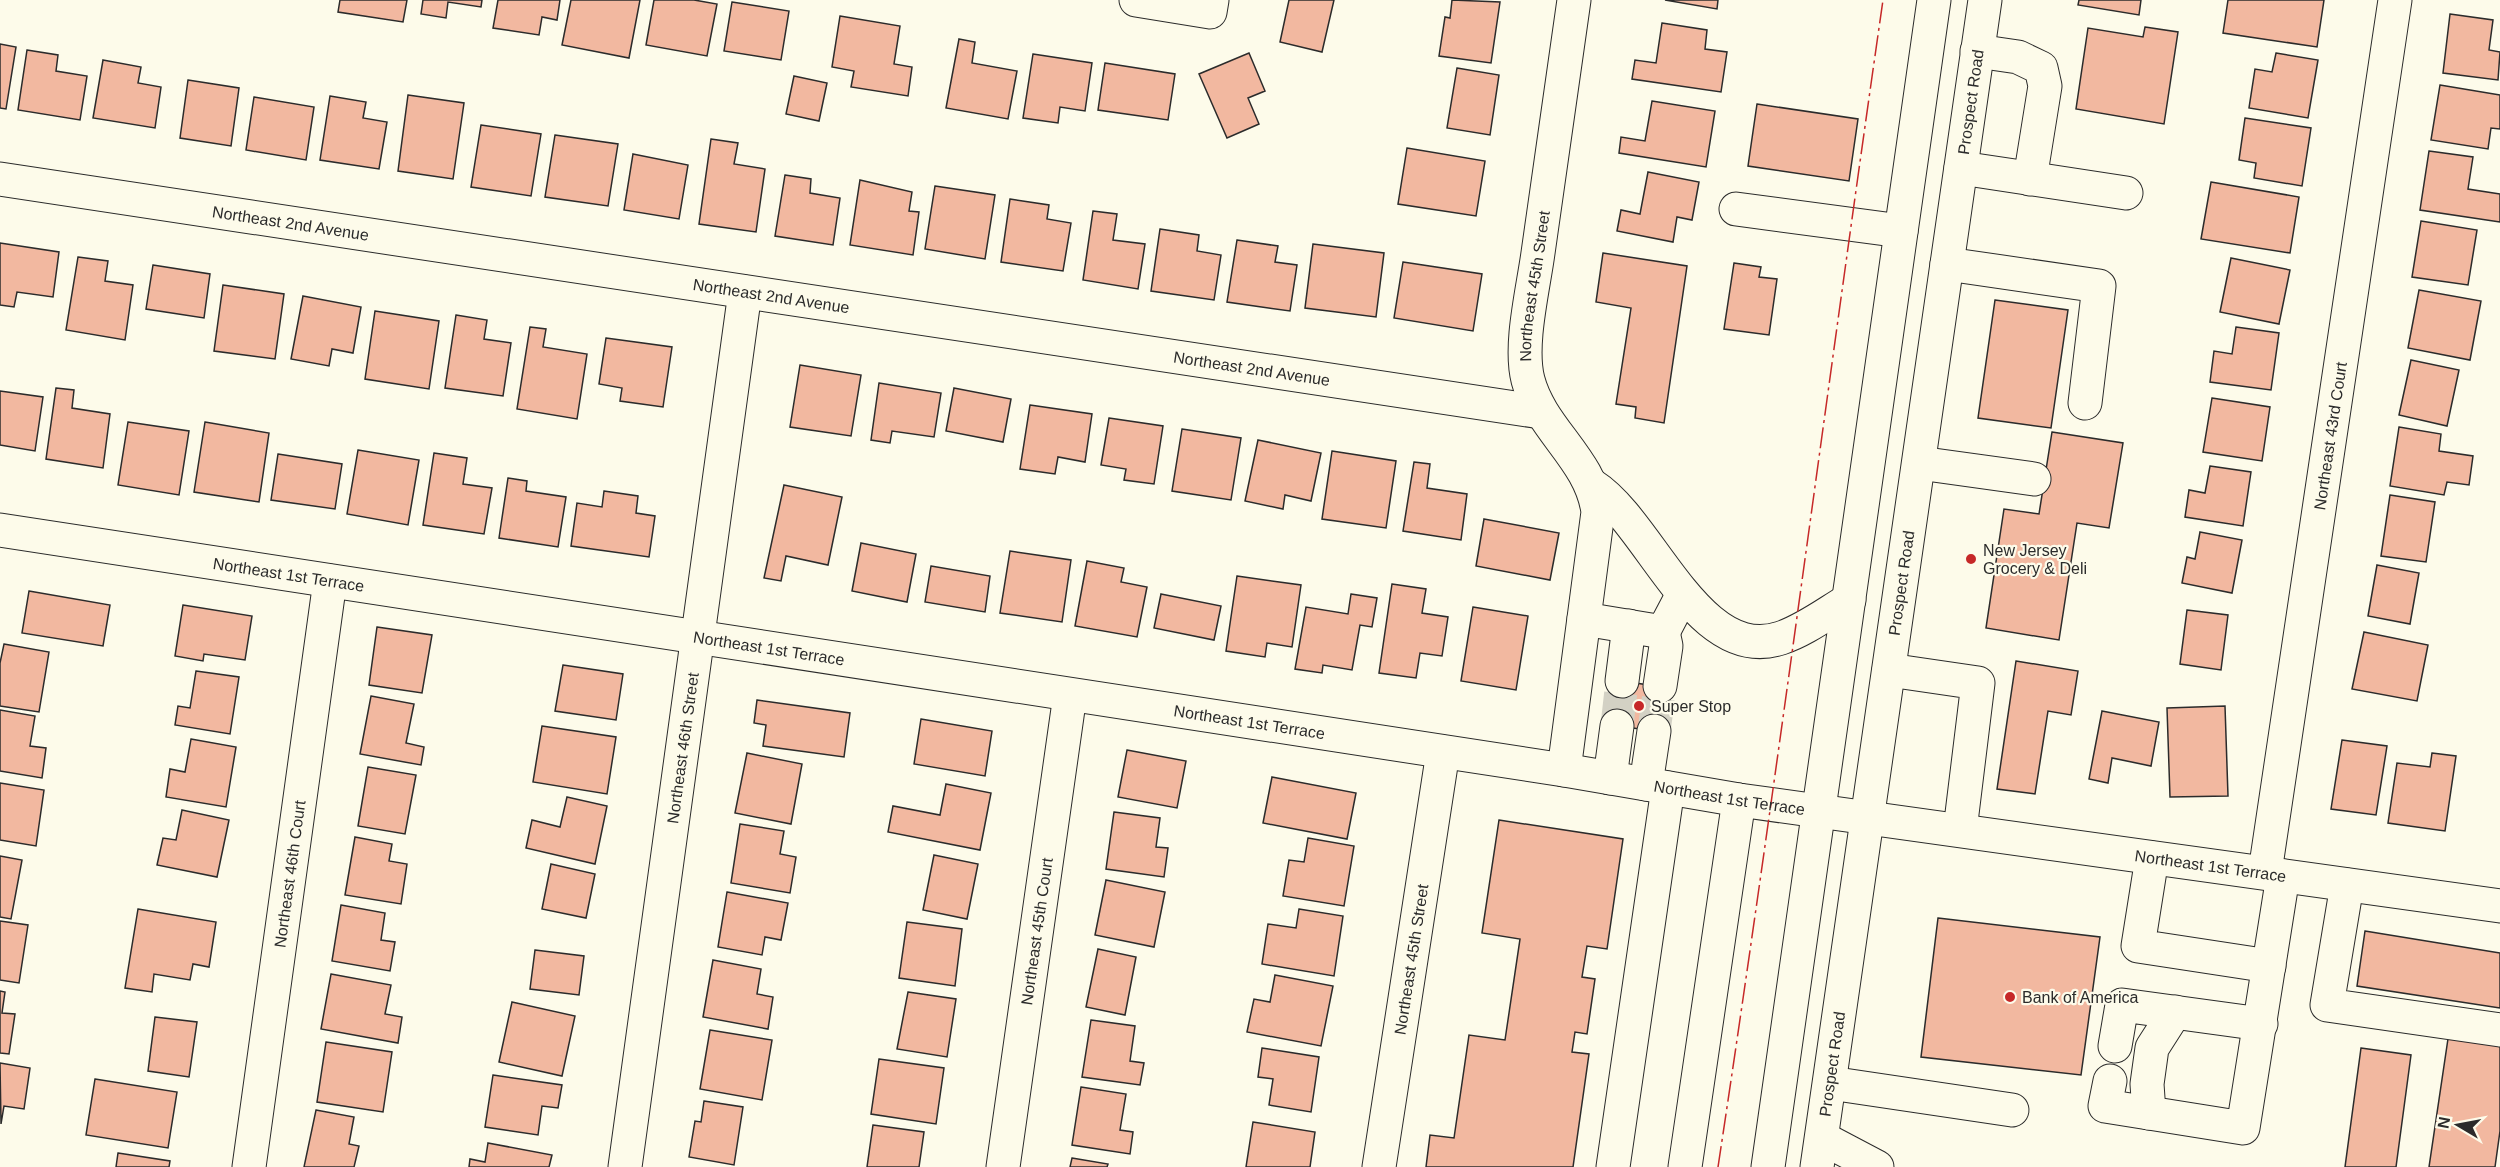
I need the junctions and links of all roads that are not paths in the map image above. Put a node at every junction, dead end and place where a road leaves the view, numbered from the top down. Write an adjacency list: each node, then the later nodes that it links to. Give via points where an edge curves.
1 (1136, 0): 6 (street)
2 (1574, 0): 17 (street, Northeast 45th Street, via 1527,336 1528,380)
3 (1934, 0): 13 (street)
4 (1985, 0): 7 (street, Prospect Road)
5 (2395, 0): 44 (street, Northeast 43rd Court)
6 (1211, 6)
7 (1977, 51): 8 (street, Prospect Road); 10 (street, via 2018,57 2041,68 2045,86)
8 (1961, 168): 10 (street); 14 (street, Prospect Road)
9 (0, 178): 15 (street, Northeast 2nd Avenue)
10 (2030, 179): 11 (street)
11 (2126, 193)
12 (1736, 209): 13 (street)
13 (1901, 231): 24 (street)
14 (1947, 264): 16 (street, via 2099,286); 18 (street, Prospect Road)
15 (745, 292): 17 (street, Northeast 2nd Avenue); 28 (street, Northeast 46th Street)
16 (2085, 403)
17 (1541, 412): 20 (street, Northeast 45th Street)
18 (1919, 463): 19 (street); 29 (street, Prospect Road)
19 (2034, 479)
20 (1593, 486): 23 (street, via 1622,511); 25 (street, Northeast 45th Street, via 1597,525)
21 (0, 530): 22 (street, Northeast 1st Terrace)
22 (330, 581): 28 (street, Northeast 1st Terrace); 57 (street, Northeast 46th Court)
23 (1683, 594): 24 (street, via 1712,623 1752,641 1791,634); 27 (street)
24 (1849, 600): 40 (street)
25 (1584, 619): 26 (street); 36 (street, Northeast 45th Street)
26 (1629, 626): 27 (street); 30 (street)
27 (1663, 632): 31 (street, via 1666,646)
28 (698, 638): 32 (street, Northeast 1st Terrace); 58 (street, Northeast 46th Street)
29 (1889, 670): 41 (street, Prospect Road); 42 (street, via 1978,682)
30 (1622, 681)
31 (1660, 686)
32 (1070, 695): 35 (street, Northeast 1st Terrace); 59 (street, Northeast 45th Court)
33 (1617, 726): 37 (street)
34 (1654, 731): 38 (street)
35 (1443, 752): 36 (street, Northeast 1st Terrace); 60 (street, Northeast 45th Street)
36 (1564, 770): 37 (street, Northeast 1st Terrace)
37 (1610, 778): 38 (street, Northeast 1st Terrace)
38 (1657, 786): 39 (street, Northeast 1st Terrace); 61 (street)
39 (1739, 800): 40 (street, Northeast 1st Terrace); 62 (street)
40 (1819, 810): 41 (street, Northeast 1st Terrace); 63 (street)
41 (1868, 818): 42 (street, Northeast 1st Terrace); 53 (street, Prospect Road)
42 (1960, 830): 43 (street, Northeast 1st Terrace)
43 (2152, 858): 44 (street, Northeast 1st Terrace); 47 (street, via 2138,946)
44 (2274, 874): 45 (street, Northeast 1st Terrace); 47 (street, Northeast 43rd Court)
45 (2347, 885): 46 (street, Northeast 1st Terrace); 50 (street, via 2327,1005)
46 (2500, 906)
47 (2269, 966): 49 (street, Northeast 43rd Court)
48 (2175, 1012): 49 (street); 51 (street, via 2122,1005); 55 (street, via 2152,1048 2147,1084)
49 (2260, 1024): 55 (street, Northeast 43rd Court, via 2243,1128)
50 (2500, 1030)
51 (2115, 1046)
52 (2110, 1081): 55 (street, via 2105,1106)
53 (1830, 1083): 54 (street); 56 (street, Prospect Road)
54 (2012, 1110)
55 (2149, 1113)
56 (1820, 1152): 64 (street)
57 (249, 1167)
58 (625, 1167)
59 (1003, 1167)
60 (1379, 1167)
61 (1613, 1167)
62 (1685, 1167)
63 (1768, 1167)
64 (1877, 1167)

